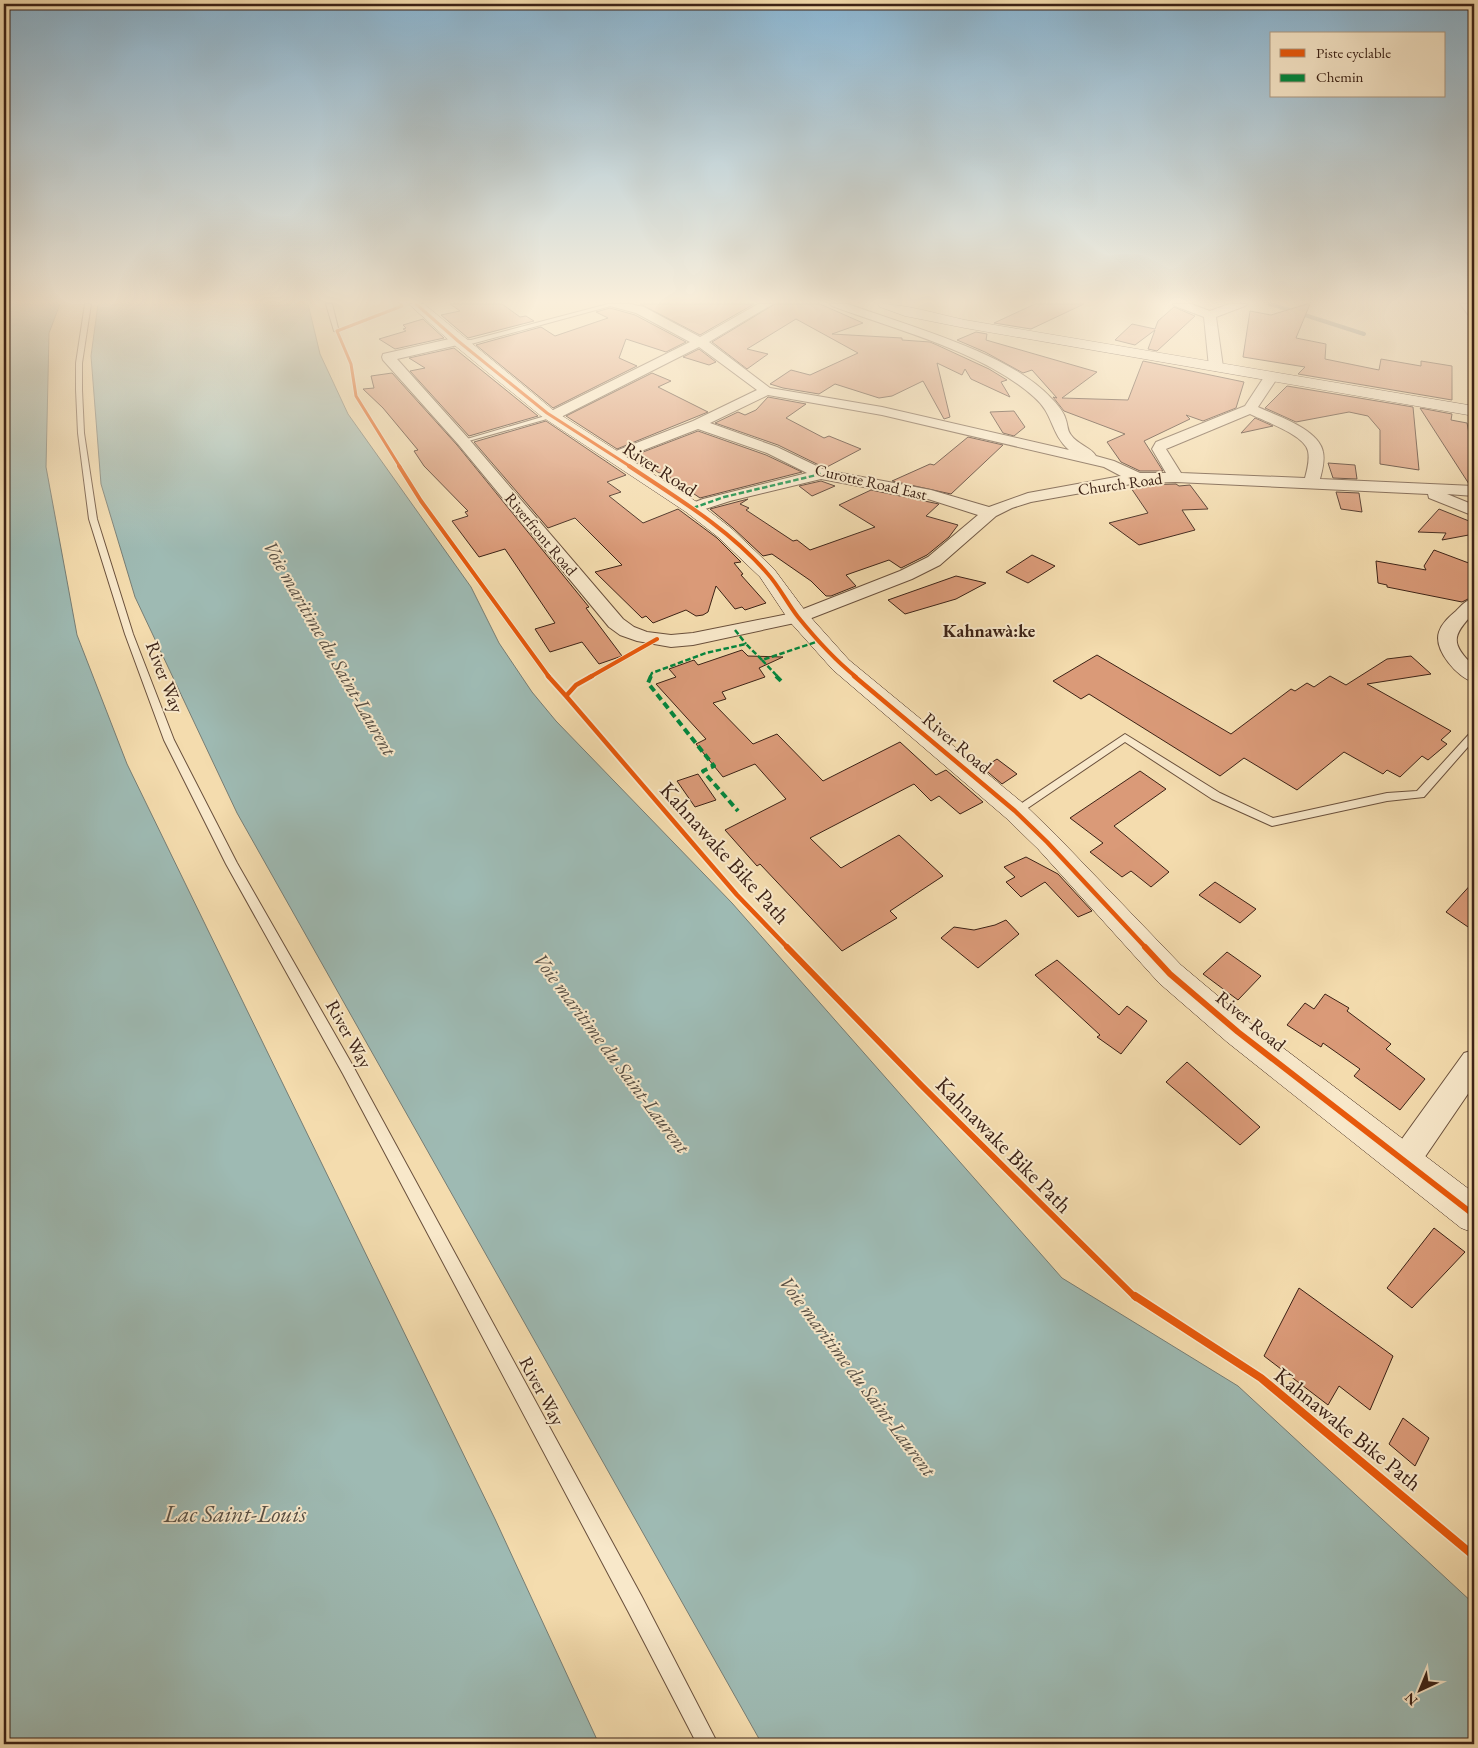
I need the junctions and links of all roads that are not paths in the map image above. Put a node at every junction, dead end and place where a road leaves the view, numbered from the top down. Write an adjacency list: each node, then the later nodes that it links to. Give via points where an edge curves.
1 (79, 386): 34 (lane, River Way, via 82,443 93,520 128,634 169,740 232,864 357,1087)
2 (414, 386): 14 (street, Riverfront Road)
3 (514, 386): 12 (street, River Road)
4 (613, 386): 12 (street)
5 (759, 386): 9 (street)
6 (1028, 386): 16 (street, via 1045,398 1076,451)
7 (1266, 386): 10 (street)
8 (1323, 386): 11 (street)
9 (766, 391): 13 (street); 16 (street, via 882,411)
10 (1250, 409): 18 (street, via 1161,445 1159,449); 20 (street, via 1301,434 1314,446 1316,458)
11 (1474, 411)
12 (552, 416): 14 (lane); 15 (street, River Road)
13 (698, 424): 15 (street); 17 (street, Curotte Road East, via 772,450)
14 (463, 441): 27 (street, Riverfront Road, via 616,623 626,630 644,637 671,641)
15 (613, 456): 23 (street, River Road)
16 (1108, 464): 19 (street)
17 (821, 474): 23 (street, via 716,499); 25 (street, Curotte Road East, via 932,496)
18 (1176, 477): 19 (street, Church Road); 20 (street, Church Road)
19 (1137, 478): 25 (street, Church Road, via 1028,498)
20 (1311, 484): 21 (street, Church Road)
21 (1422, 490): 22 (street, Church Road); 24 (street)
22 (1474, 491)
23 (693, 508): 27 (street, River Road, via 725,533 766,573)
24 (1474, 511)
25 (990, 513): 27 (street, Church Road, via 934,561)
26 (1474, 603): 28 (street, via 1450,628 1448,643 1459,663)
27 (798, 617): 30 (street, River Road, via 841,665)
28 (1474, 676)
29 (1474, 734): 30 (lane, via 1420,794 1387,797 1272,822 1216,796 1124,737)
30 (1015, 811): 32 (street, River Road, via 1170,974 1238,1032)
31 (1474, 1062): 32 (street)
32 (1405, 1160): 33 (street, River Road)
33 (1474, 1215)
34 (708, 1744)

